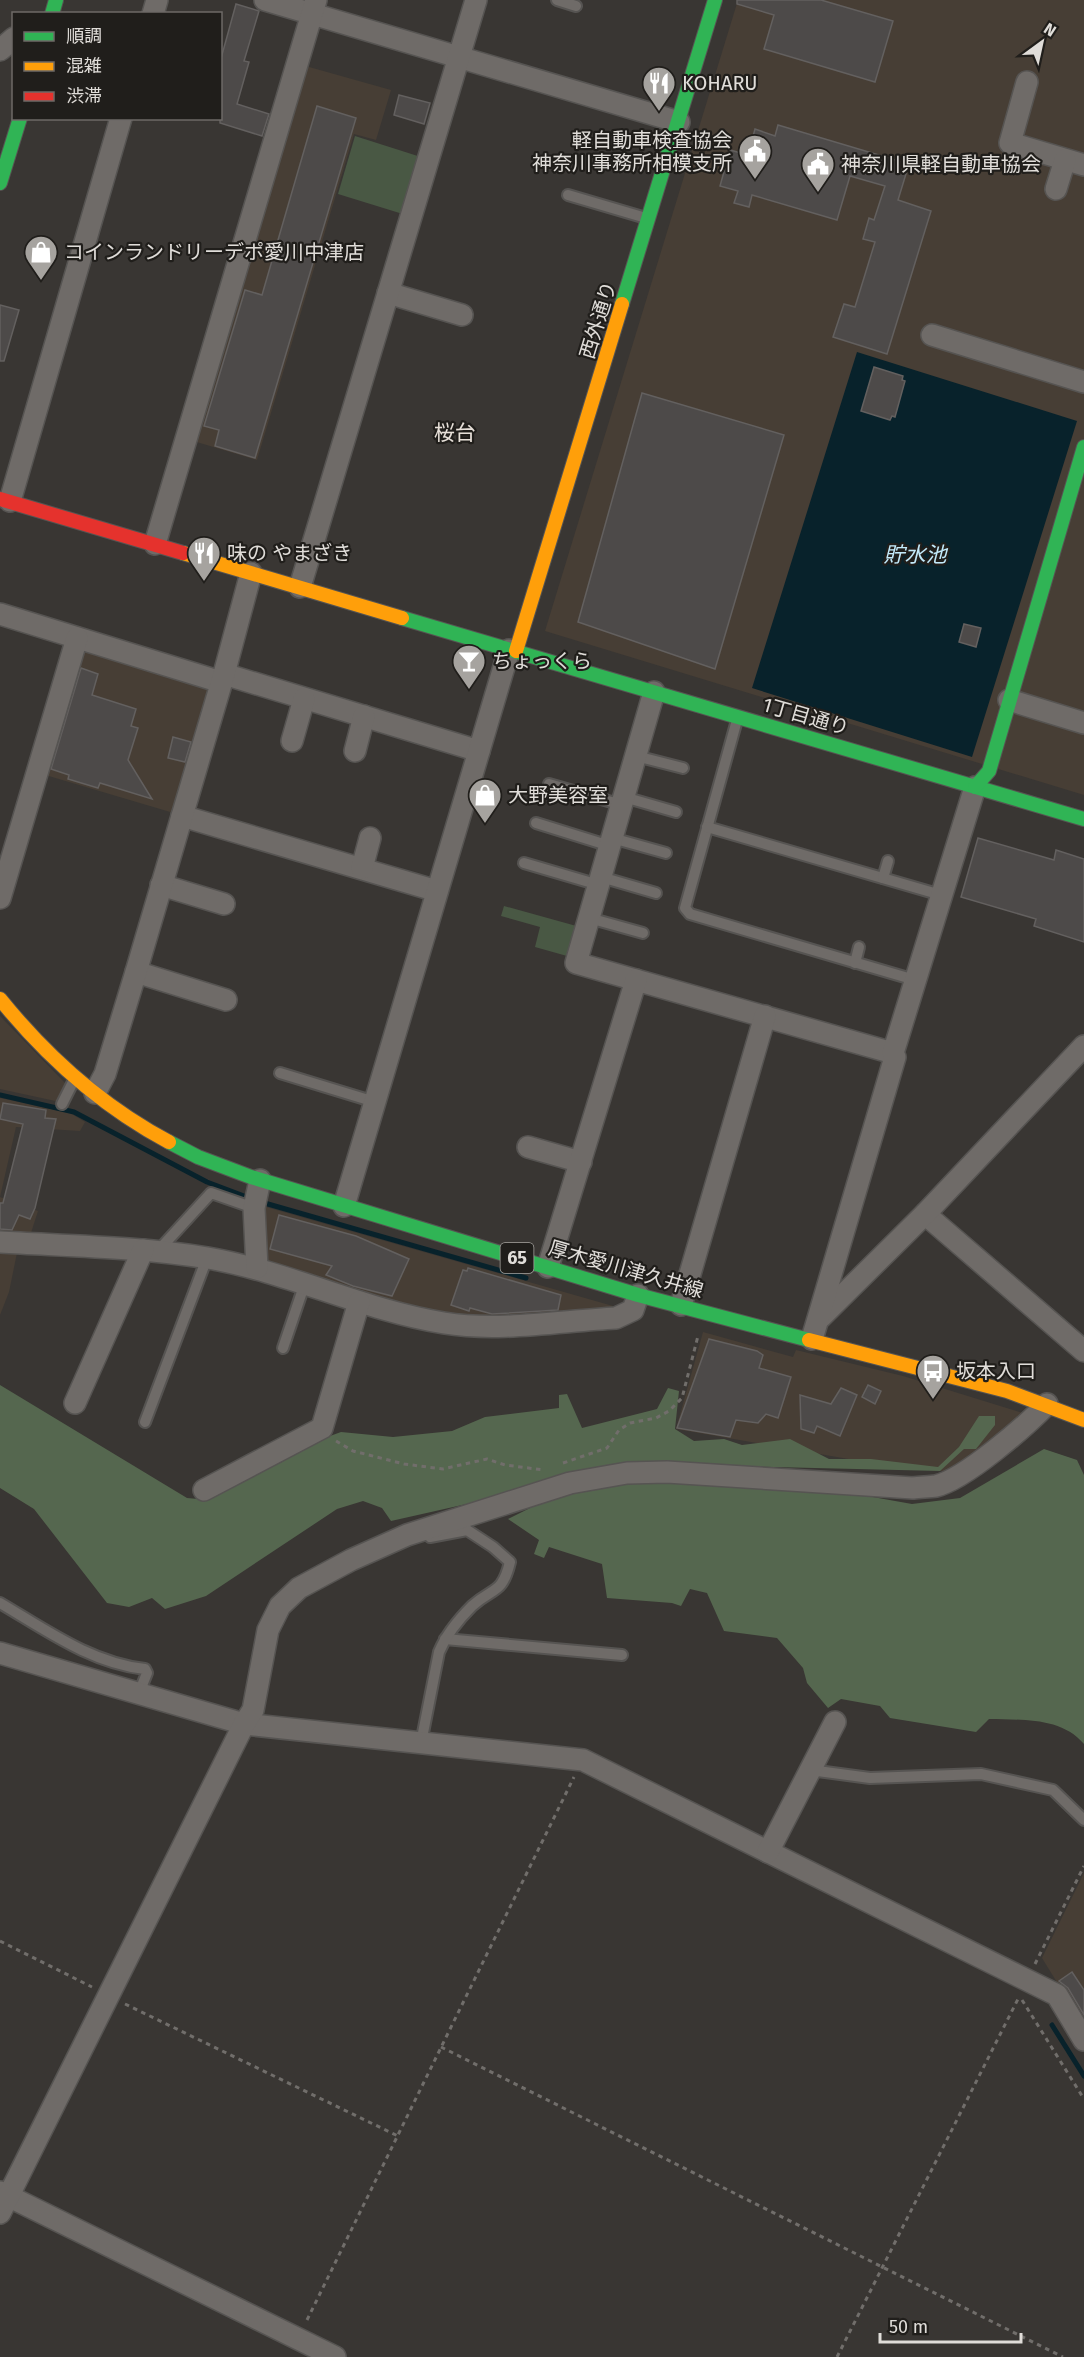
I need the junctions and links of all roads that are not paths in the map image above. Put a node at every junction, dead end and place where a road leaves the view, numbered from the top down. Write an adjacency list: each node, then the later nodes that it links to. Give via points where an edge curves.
1 (266, 0): 6 (street)
2 (476, 0): 9 (street)
3 (557, 0): 5 (lane)
4 (715, 0): 13 (street, 西外通り)
5 (576, 6)
6 (314, 7): 9 (street); 26 (street)
7 (12, 40): 8 (street)
8 (0, 50)
9 (459, 57): 13 (street); 19 (street, via 410,242)
10 (1019, 91): 14 (street, via 1010,143)
11 (19, 120): 15 (street)
12 (120, 120): 24 (street)
13 (679, 122): 18 (street, 西外通り)
14 (1074, 163): 16 (street)
15 (0, 183)
16 (1056, 189)
17 (568, 195): 18 (lane)
18 (649, 219): 31 (street, 西外通り)
19 (388, 293): 20 (street); 28 (street)
20 (462, 315)
21 (932, 335): 22 (street, via 964,338 1023,370)
22 (1084, 382)
23 (1084, 447): 25 (street)
24 (5, 500): 26 (street, 1丁目通り)
25 (1075, 509): 35 (street)
26 (155, 544): 27 (street, 1丁目通り)
27 (251, 573): 28 (street, 1丁目通り); 32 (street)
28 (300, 587): 31 (street, 1丁目通り)
29 (0, 614): 30 (street)
30 (77, 638): 32 (street); 64 (street)
31 (513, 650): 33 (street, 1丁目通り); 41 (street)
32 (223, 678): 34 (street); 48 (street)
33 (654, 692): 37 (street, 1丁目通り); 42 (street)
34 (304, 699): 36 (street); 39 (street)
35 (1009, 700): 38 (street); 45 (street, via 989,771)
36 (364, 716): 40 (street); 41 (street)
37 (738, 717): 45 (street, 1丁目通り); 51 (lane)
38 (1084, 723)
39 (292, 741)
40 (355, 750)
41 (479, 751): 61 (street)
42 (636, 756): 43 (lane); 46 (street)
43 (683, 768)
44 (549, 784): 46 (lane)
45 (975, 787): 49 (street, 1丁目通り); 63 (street)
46 (623, 801): 47 (lane); 53 (street)
47 (676, 812)
48 (182, 816): 57 (street); 60 (street)
49 (1084, 819)
50 (536, 823): 53 (lane)
51 (707, 827): 58 (lane); 69 (lane, via 684,908 690,914)
52 (370, 838): 57 (street)
53 (611, 842): 54 (lane); 59 (street)
54 (666, 853)
55 (888, 861): 58 (lane)
56 (524, 863): 59 (lane)
57 (362, 868): 61 (street)
58 (883, 878): 63 (lane)
59 (600, 881): 62 (lane); 66 (street)
60 (161, 885): 65 (street); 70 (street)
61 (437, 891): 81 (street)
62 (656, 893)
63 (941, 895): 72 (street)
64 (0, 898)
65 (224, 904)
66 (589, 918): 67 (lane); 71 (street, via 576,963)
67 (643, 933)
68 (859, 947): 69 (lane)
69 (855, 963): 72 (lane)
70 (136, 972): 74 (street); 80 (street, via 105,1074)
71 (636, 980): 75 (street); 84 (street)
72 (915, 980): 77 (street)
73 (0, 999): 79 (street, 厚木愛川津久井線 / 65, via 22,1028)
74 (226, 1000)
75 (765, 1016): 77 (street); 96 (street)
76 (1084, 1046): 87 (street)
77 (893, 1053): 97 (street)
78 (280, 1073): 81 (lane)
79 (76, 1077): 80 (street, 厚木愛川津久井線 / 65); 82 (lane)
80 (95, 1093): 85 (street, 厚木愛川津久井線 / 65, via 144,1128)
81 (375, 1102): 86 (street)
82 (62, 1104)
83 (528, 1147): 84 (street)
84 (581, 1162): 91 (street)
85 (257, 1196): 86 (street, 厚木愛川津久井線 / 65); 89 (lane, via 211,1193); 92 (street)
86 (344, 1206): 91 (street, 厚木愛川津久井線 / 65)
87 (925, 1214): 97 (street); 100 (street)
88 (0, 1242): 89 (street)
89 (150, 1251): 90 (street); 102 (street)
90 (207, 1258): 92 (street); 99 (lane)
91 (548, 1267): 94 (street, 厚木愛川津久井線 / 65)
92 (257, 1268): 93 (street)
93 (305, 1284): 95 (street); 98 (lane)
94 (638, 1295): 95 (street, via 633,1310 616,1318 484,1326 444,1323); 96 (street, 厚木愛川津久井線 / 65)
95 (359, 1302): 108 (street, via 322,1428)
96 (681, 1305): 97 (street, 厚木愛川津久井線 / 65)
97 (816, 1330): 103 (street, 厚木愛川津久井線 / 65)
98 (283, 1348)
99 (172, 1349): 101 (lane); 104 (lane)
100 (1084, 1351)
101 (184, 1353)
102 (75, 1403)
103 (1047, 1404): 106 (street, 厚木愛川津久井線 / 65); 109 (street, via 1028,1424 958,1476 938,1486 913,1488 667,1472 627,1473 570,1483)
104 (151, 1406): 105 (lane); 107 (lane)
105 (162, 1411)
106 (1083, 1419)
107 (146, 1422)
108 (204, 1490)
109 (407, 1535): 111 (lane, via 423,1538 467,1530 510,1562 498,1590 473,1605); 116 (street, via 309,1583 280,1606 268,1630 253,1710)
110 (0, 1603): 114 (lane, via 75,1648 120,1666 145,1669)
111 (445, 1639): 113 (lane); 117 (lane)
112 (0, 1653): 114 (street)
113 (622, 1654)
114 (139, 1693): 116 (street)
115 (834, 1722): 118 (street)
116 (244, 1724): 117 (street); 122 (street)
117 (421, 1743): 120 (street, via 583,1760)
118 (810, 1770): 119 (lane, via 870,1778 981,1774 1053,1790); 120 (street)
119 (1084, 1820)
120 (768, 1852): 121 (street, via 1023,1988 1057,1995)
121 (1084, 2040)
122 (3, 2200): 123 (street)
123 (335, 2357)

